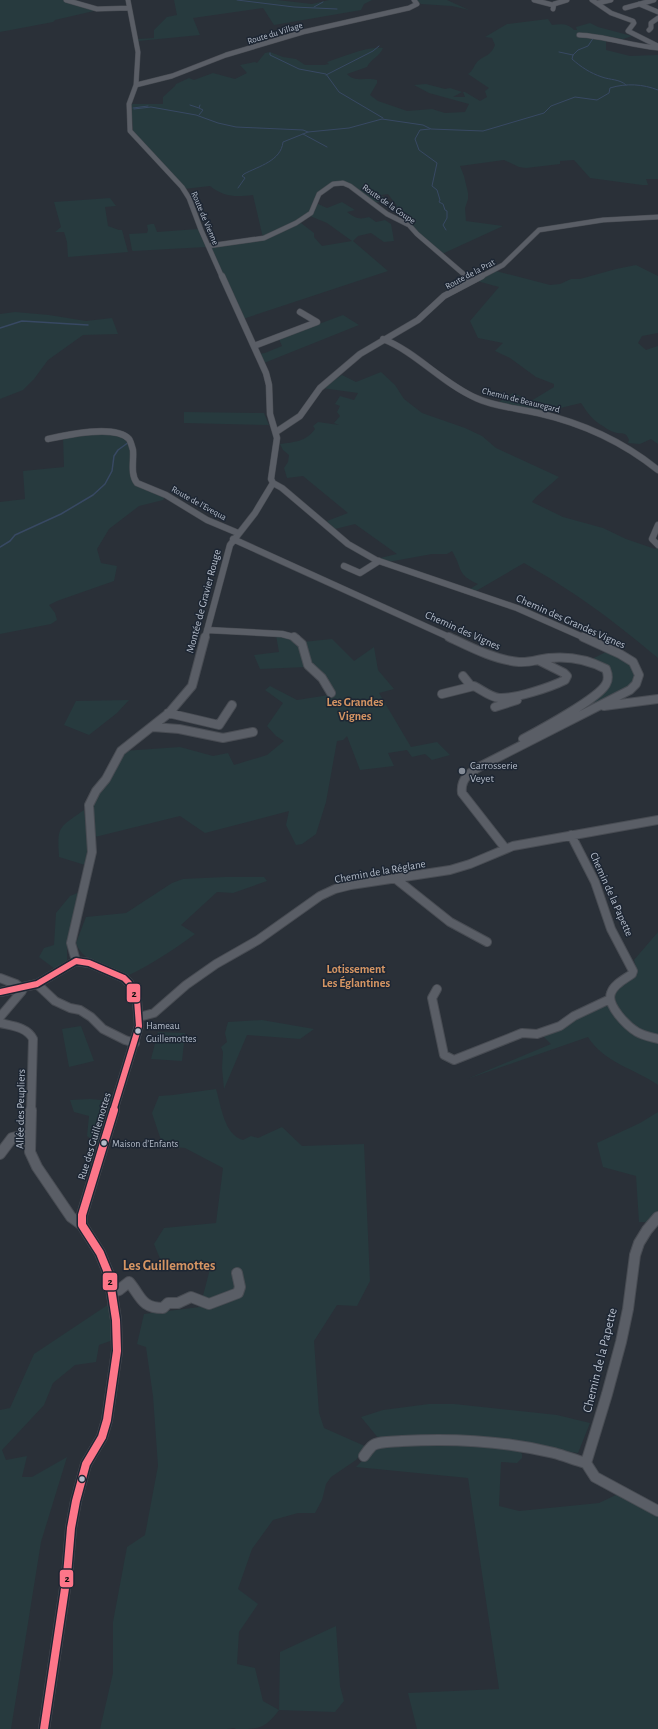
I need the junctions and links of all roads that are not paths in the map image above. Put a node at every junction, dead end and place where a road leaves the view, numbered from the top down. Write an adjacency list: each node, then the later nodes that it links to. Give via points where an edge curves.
1 (66, 0): 12 (street, via 97,9)
2 (128, 0): 12 (street, Route de Vienne)
3 (414, 0): 19 (street, Route du Village, via 416,4 409,8 303,32)
4 (534, 0): 9 (street, via 553,7)
5 (567, 0): 9 (street)
6 (592, 0): 10 (street)
7 (611, 0): 10 (street)
8 (654, 0): 11 (street)
9 (558, 1)
10 (598, 3): 18 (street, via 611,13 633,21 628,31)
11 (639, 4): 13 (street); 14 (street)
12 (130, 8): 19 (street, Route de Vienne, via 138,48)
13 (625, 8)
14 (658, 12)
15 (658, 18): 16 (street, via 652,22)
16 (650, 30)
17 (579, 35): 18 (street, via 597,36 638,46)
18 (658, 47)
19 (136, 85): 21 (street, Route de Vienne, via 129,104 130,131 188,195)
20 (658, 218): 22 (street, Route de la Prat, via 614,218 542,229 509,260)
21 (208, 246): 22 (street, Route de la Coupe, via 264,238 311,213 319,194 333,184 343,183 387,214 409,225); 25 (street, Route de Vienne)
22 (472, 281): 24 (street, Route de la Prat, via 437,301 418,320)
23 (300, 312): 25 (street, via 317,322)
24 (384, 339): 26 (street, Route de la Prat, via 360,354 323,386 304,412); 28 (street, Chemin de Beauregard, via 468,394 493,404 545,414 595,431 646,459)
25 (254, 346): 26 (street, Route de Vienne, via 267,377 270,414)
26 (276, 432): 29 (street)
27 (48, 439): 31 (street, Route de l'Evequa, via 109,432 124,435 131,444 132,472 137,483 166,495)
28 (658, 470)
29 (273, 484): 31 (street, Montée de Gravier Rouge, via 255,513); 33 (street, Chemin des Grandes Vignes, via 282,488 348,544)
30 (658, 525): 32 (street, via 652,539)
31 (236, 536): 35 (street, Montée de Gravier Rouge, via 226,557); 36 (street, Chemin des Vignes, via 470,646 511,661)
32 (658, 545)
33 (379, 561): 34 (street, via 360,573); 45 (street, Chemin des Grandes Vignes, via 517,608 628,658 638,670 639,679 636,684 624,694)
34 (344, 566)
35 (208, 630): 40 (street, via 282,634 297,638 302,644 308,665 322,678); 46 (street, Montée de Gravier Rouge, via 192,686)
36 (540, 661): 39 (street, via 564,672 566,678 562,682); 49 (street, Chemin des Vignes, via 561,657 597,664 606,669 609,677 595,696 508,748)
37 (463, 676): 38 (street)
38 (471, 686): 39 (street, via 499,698); 41 (street)
39 (531, 692): 44 (street, via 514,702)
40 (331, 693)
41 (442, 694)
42 (658, 699): 45 (street)
43 (232, 705): 46 (street, via 219,725)
44 (495, 707)
45 (597, 707): 49 (street, Chemin des Grandes Vignes)
46 (168, 713): 47 (street, Montée de Gravier Rouge)
47 (153, 727): 48 (street, via 223,738); 55 (street, Montée de Gravier Rouge, via 121,751 89,805 92,852 71,943)
48 (253, 732)
49 (506, 754): 52 (street, Chemin des Grandes Vignes, via 473,771 465,778 461,789)
50 (658, 820): 51 (street, Chemin de la Réglane)
51 (572, 835): 52 (street, Chemin de la Réglane); 61 (street, Chemin de la Papette, via 595,882 611,929 633,971 611,992)
52 (505, 848): 53 (street, Chemin de la Réglane, via 459,868)
53 (396, 879): 54 (street, via 450,922); 63 (street, Chemin de la Réglane, via 344,886 326,893 258,940 186,984 154,1013)
54 (487, 942)
55 (76, 961): 57 (street); 63 (street, Rue des Guillemottes, via 90,963 129,982 136,997)
56 (0, 978): 58 (street)
57 (37, 984): 58 (street); 66 (street, via 54,1001 80,1010 103,1029)
58 (21, 988): 60 (street); 62 (street, via 22,991)
59 (437, 989): 61 (street, Chemin de la Papette, via 432,998 444,1055 454,1060 522,1033 537,1034 560,1026 574,1016)
60 (0, 992)
61 (610, 999): 65 (street, via 614,1010 636,1032)
62 (0, 1017)
63 (139, 1017): 66 (street, Rue des Guillemottes, via 140,1026)
64 (0, 1023): 67 (street, Allée des Peupliers, via 26,1030 32,1035)
65 (658, 1039)
66 (135, 1043): 70 (street, Rue des Guillemottes, via 84,1209)
67 (30, 1134): 68 (street, via 11,1138); 70 (street, Allée des Peupliers, via 30,1152 37,1167 71,1217)
68 (0, 1154)
69 (658, 1217): 74 (street, Chemin de la Papette, via 646,1231 635,1251 625,1324)
70 (82, 1225): 72 (street, via 106,1265)
71 (237, 1273): 72 (street, via 240,1287 238,1293 210,1304 190,1297 178,1303 168,1303 163,1308 147,1307 129,1282)
72 (112, 1292): 76 (street, via 117,1351 108,1420 102,1437 85,1467 74,1514)
73 (364, 1456): 74 (street, via 377,1444 404,1440 440,1440 493,1443 546,1451)
74 (586, 1465): 75 (street, via 595,1477)
75 (658, 1511)
76 (44, 1729)

